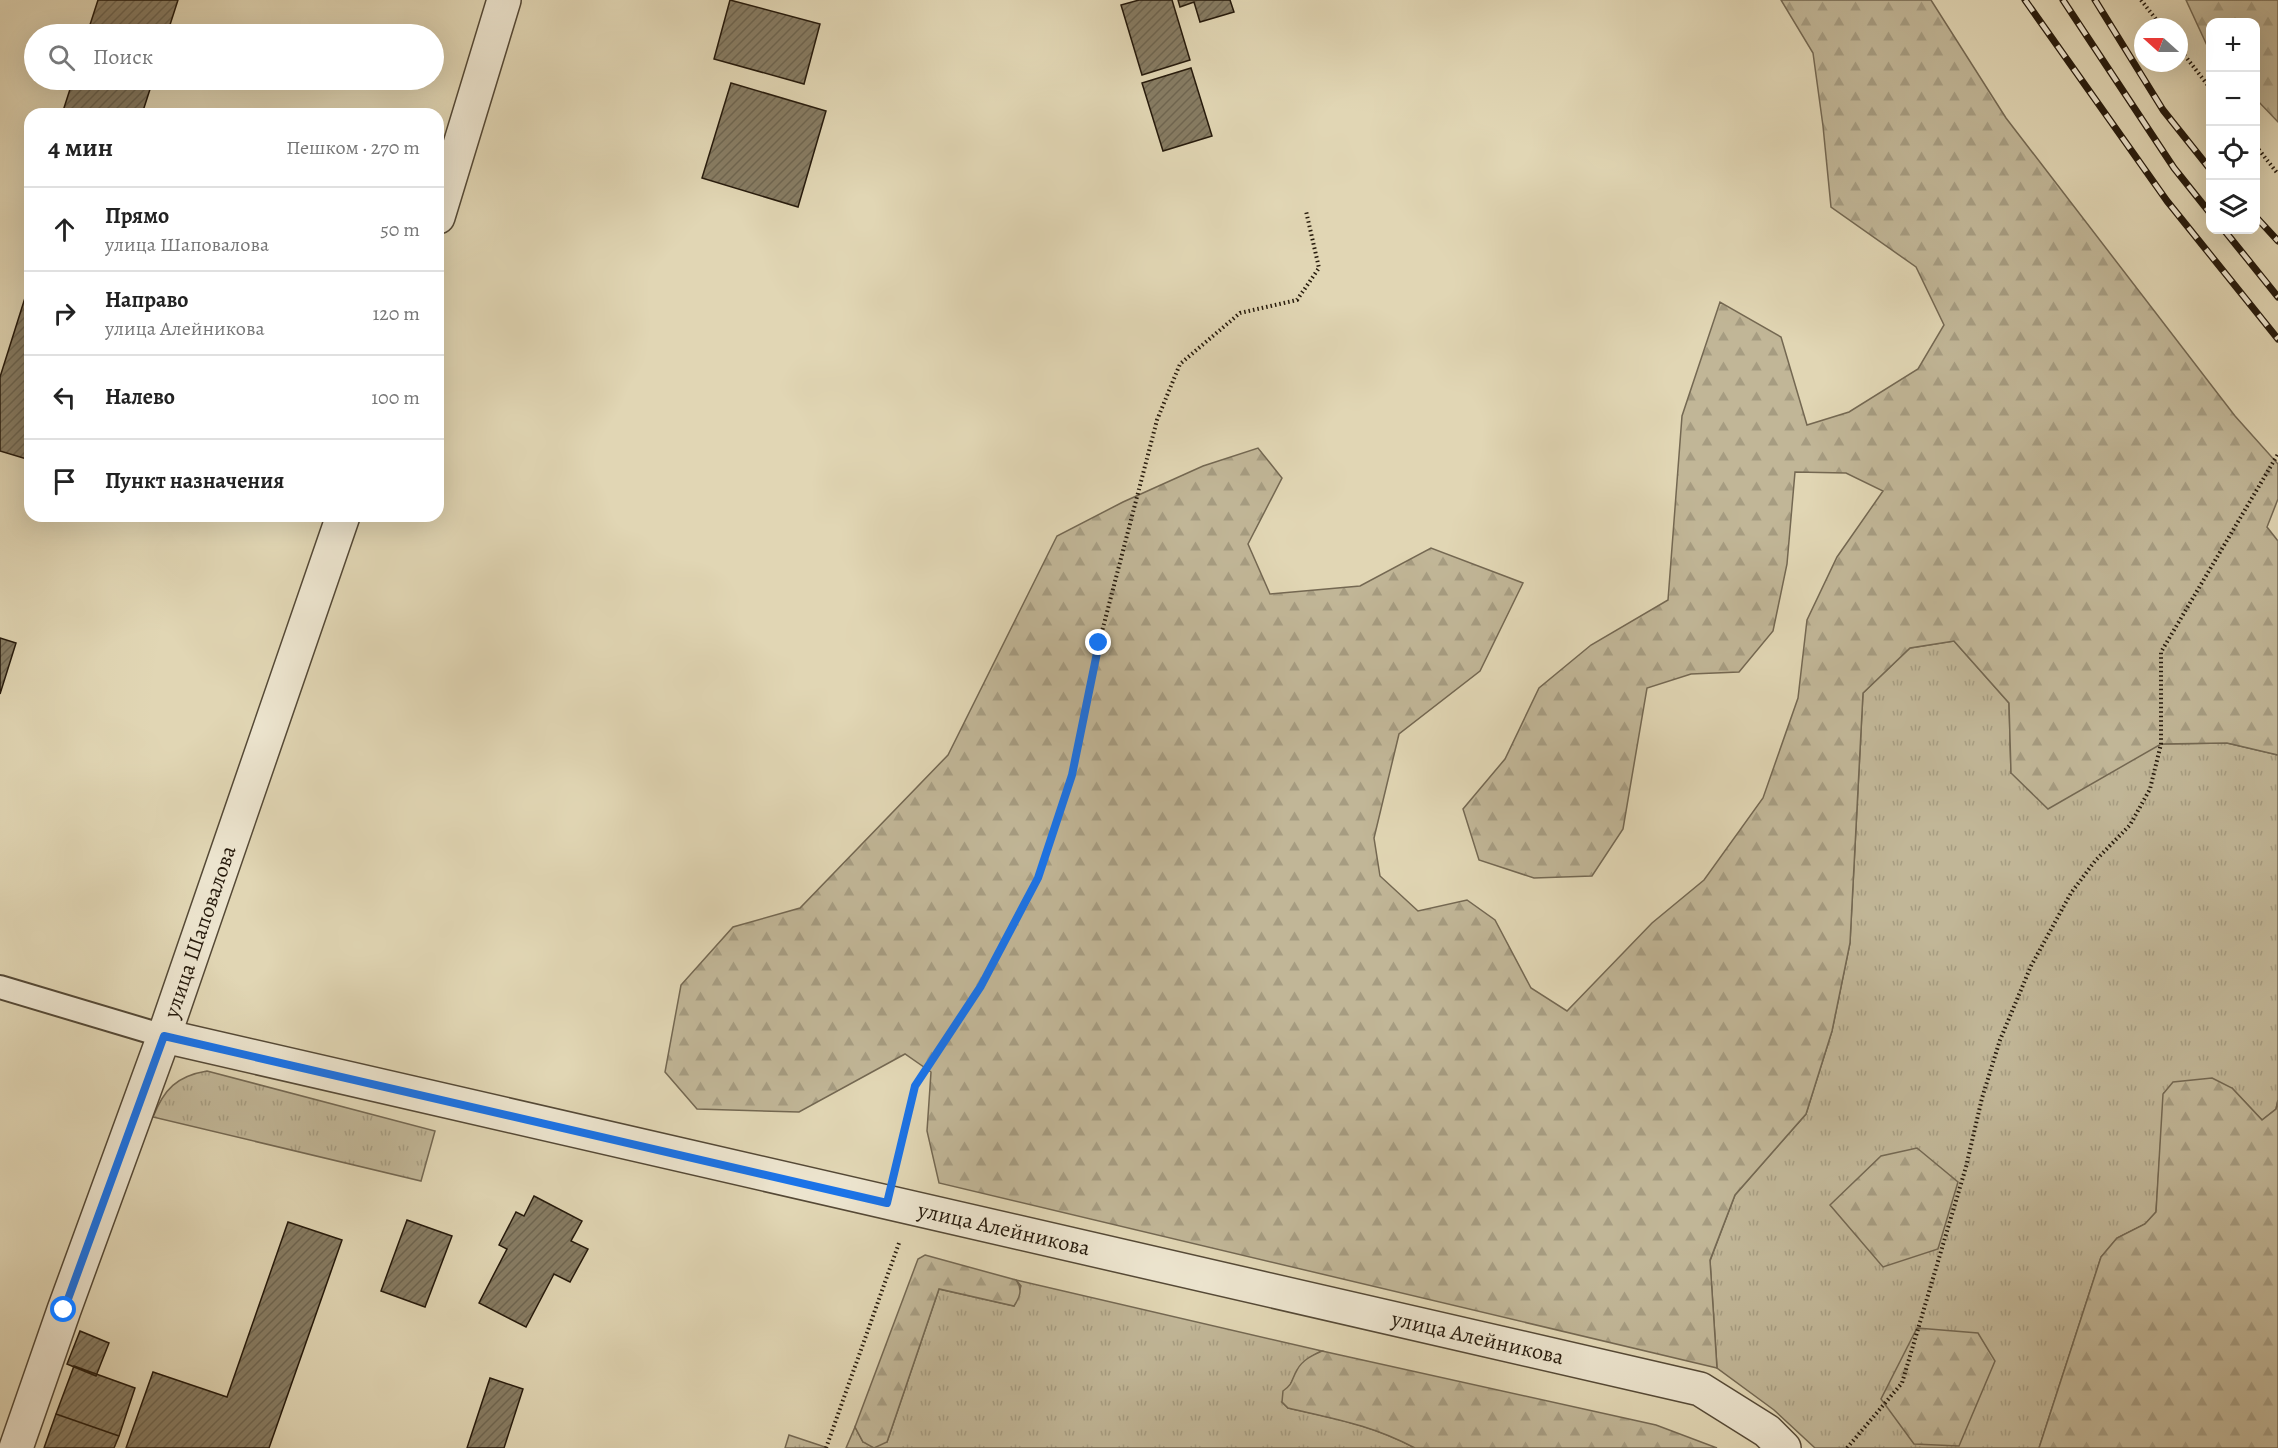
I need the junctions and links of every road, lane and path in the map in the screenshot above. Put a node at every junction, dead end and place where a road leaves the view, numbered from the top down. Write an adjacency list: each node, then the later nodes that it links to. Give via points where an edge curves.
1 (504, 0): 8 (street)
2 (2141, 0): 3 (path)
3 (2155, 18)
4 (2188, 59): 5 (path)
5 (2206, 82)
6 (2260, 151): 7 (path)
7 (2278, 174)
8 (444, 197)
9 (1306, 211): 14 (path, via 1319,268 1297,300 1240,313 1180,364 1157,420 1099,643 1072,775 1038,878 981,986 915,1086)
10 (2278, 454): 18 (path, via 2161,652 2160,744 2150,789 2130,825 2071,893 2031,966 2000,1040 1982,1098 1966,1167 1902,1383)
11 (341, 522): 13 (street, улица Шаповалова)
12 (0, 987): 13 (lane, улица Алейникова)
13 (164, 1036): 14 (street, улица Алейникова); 15 (street, улица Шаповалова)
14 (899, 1206): 16 (path); 17 (street, улица Алейникова, via 1700,1389 1767,1431)
15 (16, 1448)
16 (826, 1448)
17 (1784, 1448)
18 (1847, 1448)

